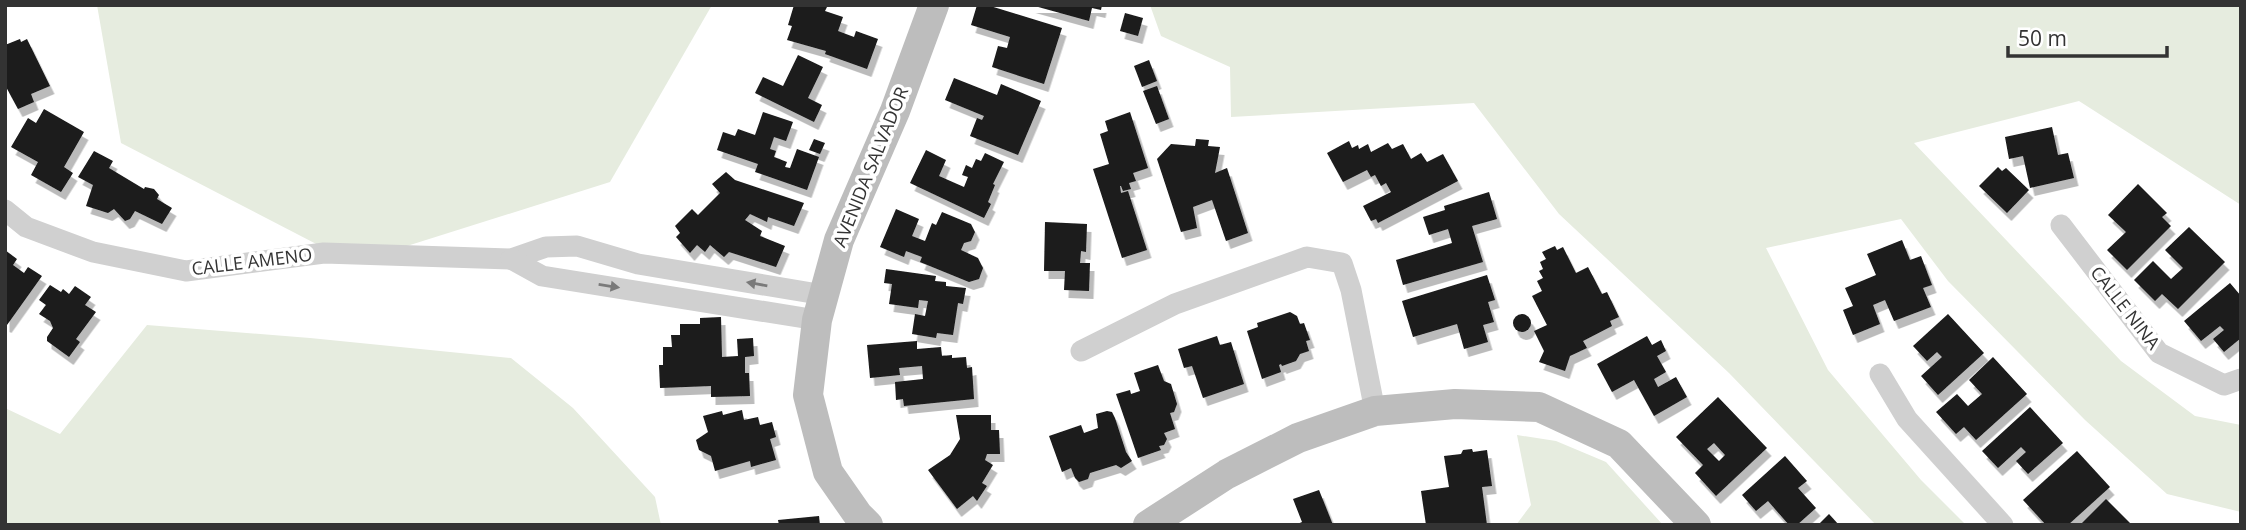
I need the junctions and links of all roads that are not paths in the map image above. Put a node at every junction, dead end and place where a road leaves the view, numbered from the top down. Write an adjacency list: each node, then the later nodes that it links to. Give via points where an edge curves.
1 (933, 5): 5 (street, AVENIDA SALVADOR, via 895,111 839,240)
2 (5, 210): 4 (street, CALLE AMENO, via 26,228 93,252 186,271 324,253)
3 (2062, 225): 8 (street, CALLE NINA, via 2160,354 2224,384)
4 (511, 258): 5 (street, CALLE AMENO, one-way to 5, via 542,276); 5 (street, CALLE AMENO, one-way to 4, via 577,246 546,247)
5 (821, 307): 10 (street, AVENIDA SALVADOR, via 808,395 828,472)
6 (1081, 351): 9 (street, via 1175,304 1307,257 1342,263)
7 (1880, 374): 13 (street, via 1907,419)
8 (2241, 379)
9 (1375, 411): 11 (street, via 1298,438 1227,474); 12 (street, via 1455,404 1539,407 1619,444)
10 (868, 525)
11 (1149, 525)
12 (1696, 525)
13 (2003, 525)

